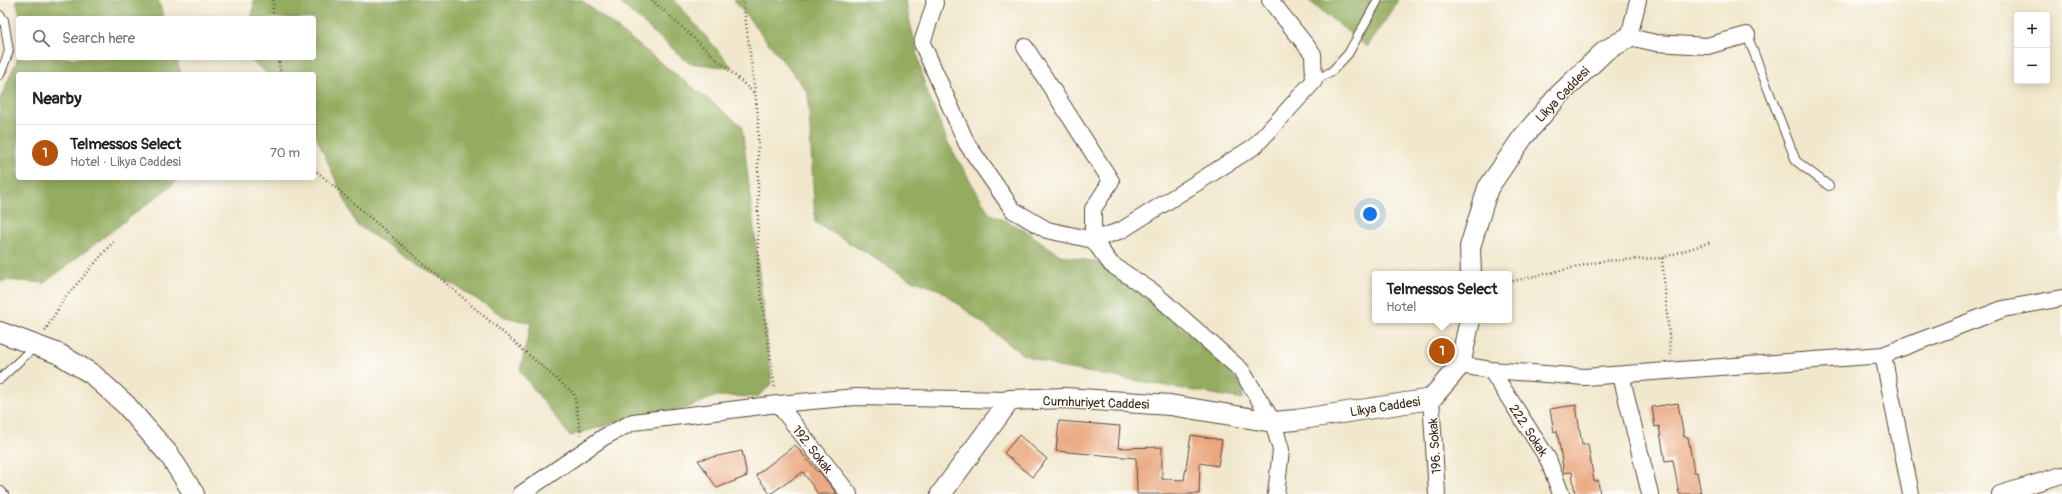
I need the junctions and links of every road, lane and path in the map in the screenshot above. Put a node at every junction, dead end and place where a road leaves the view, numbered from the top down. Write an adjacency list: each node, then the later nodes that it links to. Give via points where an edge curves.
1 (273, 0): 9 (path)
2 (652, 0): 17 (path)
3 (743, 0): 17 (path)
4 (934, 0): 20 (street, via 922,42 967,144 1013,210 1047,230)
5 (1270, 0): 16 (street, via 1313,54)
6 (1378, 0): 16 (lane, via 1348,54 1332,71)
7 (1638, 0): 11 (street)
8 (0, 15): 15 (lane, via 4,20 9,51)
9 (273, 16)
10 (1747, 35): 11 (street, via 1707,46 1656,43); 19 (lane, via 1796,161)
11 (1629, 37): 24 (street, Likya Caddesi, via 1605,51 1558,95 1523,137 1488,188 1470,246)
12 (1025, 47): 20 (street, via 1111,181 1093,209)
13 (278, 60): 14 (path)
14 (281, 72)
15 (0, 75)
16 (1314, 81): 20 (street, via 1255,146 1122,230)
17 (755, 93): 38 (path, via 758,115 758,275)
18 (316, 171): 40 (path, via 574,394)
19 (1829, 186)
20 (1094, 240): 39 (street, via 1111,264 1153,292 1241,370)
21 (114, 241): 29 (path, via 64,299)
22 (1711, 242): 23 (path)
23 (1662, 258): 25 (path, via 1602,261); 33 (path)
24 (1471, 271)
25 (1512, 281)
26 (2062, 298): 30 (street, via 2003,309)
27 (1469, 323): 31 (street, Likya Caddesi)
28 (0, 332): 29 (street)
29 (36, 345): 35 (lane); 44 (street, via 59,354 92,374 126,405 170,456)
30 (1883, 354): 33 (street); 52 (street)
31 (1460, 365): 32 (street); 36 (street, Likya Caddesi)
32 (1492, 370): 34 (street, via 1585,378); 50 (street, 222. Sokak, via 1548,459)
33 (1672, 371): 34 (street)
34 (1621, 375): 51 (street)
35 (0, 379)
36 (1431, 399): 39 (street, Likya Caddesi); 49 (street, 196. Sokak)
37 (1010, 400): 38 (street, via 856,397); 39 (street, Cumhuriyet Caddesi, via 1065,398 1170,405); 47 (street)
38 (778, 404): 40 (street, via 632,422); 46 (street, 192. Sokak)
39 (1274, 422): 48 (street, via 1281,450)
40 (584, 451): 45 (street)
41 (2062, 475): 53 (street)
42 (0, 490): 43 (lane)
43 (4, 494)
44 (194, 494)
45 (521, 494)
46 (849, 494)
47 (941, 494)
48 (1276, 494)
49 (1437, 494)
50 (1561, 494)
51 (1650, 494)
52 (1911, 494)
53 (2000, 494)

